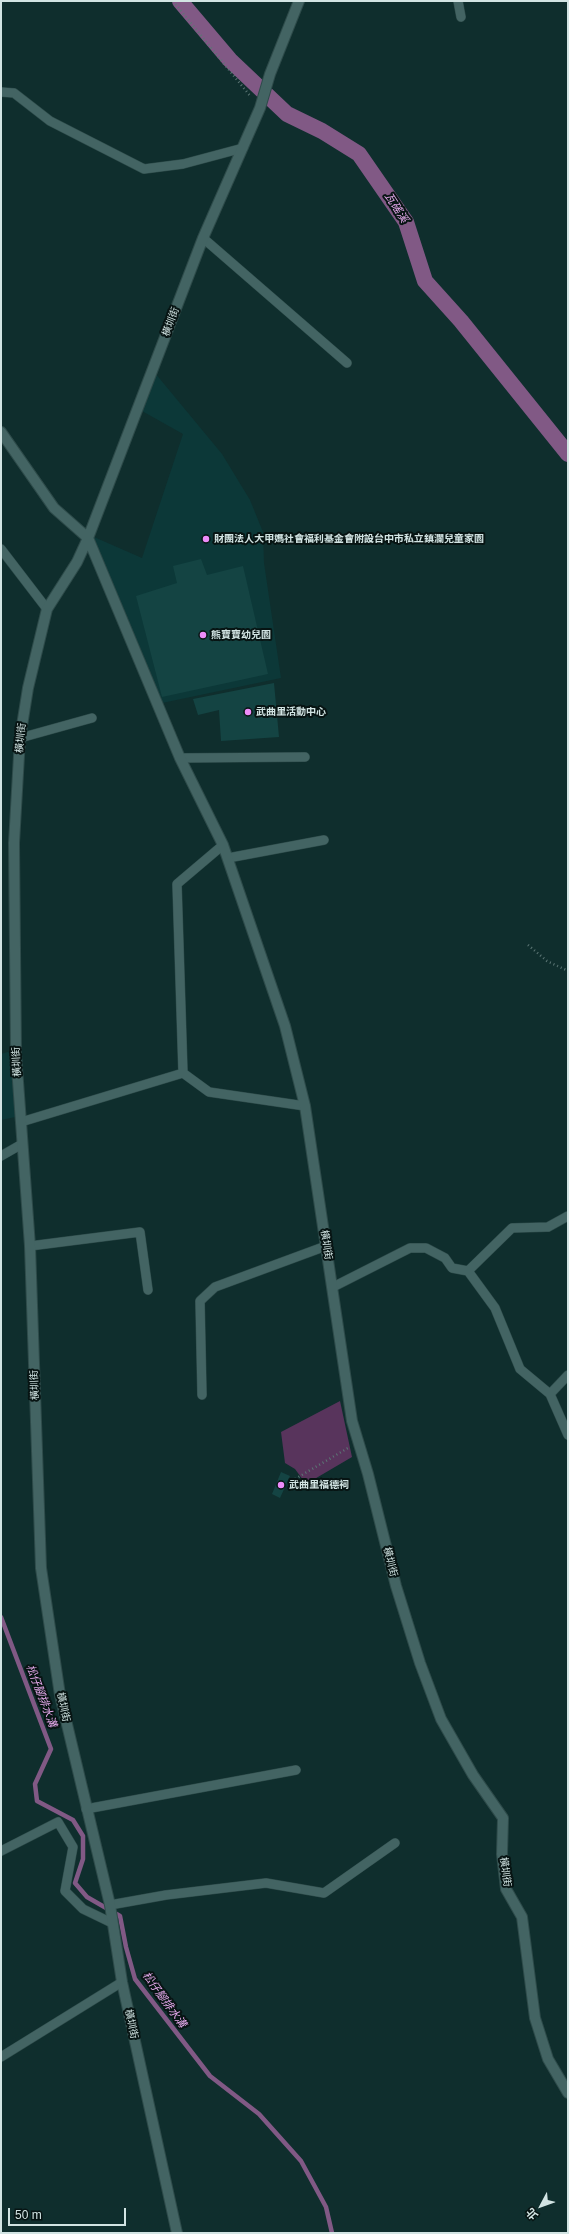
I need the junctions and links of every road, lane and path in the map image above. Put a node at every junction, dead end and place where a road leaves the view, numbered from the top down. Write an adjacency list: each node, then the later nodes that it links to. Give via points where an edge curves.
1 (173, 1): 6 (path)
2 (299, 1): 6 (street, 橫圳街, via 270,74)
3 (458, 1): 4 (lane)
4 (461, 17)
5 (1, 92): 7 (lane, via 14,93 50,121 144,169 183,164)
6 (260, 108): 7 (street, 橫圳街)
7 (242, 148): 8 (street, 橫圳街)
8 (204, 238): 9 (lane); 11 (street, 橫圳街)
9 (348, 363)
10 (1, 432): 11 (street, 橫圳街, via 54,508)
11 (88, 538): 13 (street, 橫圳街, via 77,562); 17 (street, 橫圳街)
12 (1, 549): 13 (lane)
13 (47, 609): 15 (street, 橫圳街, via 28,688)
14 (92, 718): 15 (lane)
15 (20, 738): 25 (street, 橫圳街, via 14,843 16,1054)
16 (305, 757): 17 (lane)
17 (180, 758): 19 (street, 橫圳街)
18 (324, 840): 20 (lane)
19 (223, 845): 20 (street, 橫圳街); 23 (lane, via 177,884)
20 (228, 858): 24 (street, 橫圳街, via 285,1026)
21 (528, 945): 22 (path, via 547,961)
22 (568, 971)
23 (183, 1073): 24 (lane, via 209,1092); 25 (lane)
24 (305, 1106): 30 (street, 橫圳街)
25 (21, 1122): 26 (street, 橫圳街)
26 (22, 1144): 27 (lane); 29 (street, 橫圳街)
27 (1, 1156)
28 (568, 1216): 31 (lane, via 548,1227 512,1228)
29 (30, 1246): 33 (lane, via 140,1232); 41 (street, 橫圳街, via 41,1568 60,1695)
30 (326, 1246): 32 (street, 橫圳街); 36 (lane, via 216,1287 200,1301)
31 (468, 1271): 32 (lane, via 452,1268 445,1258 426,1248 410,1248); 35 (lane, via 495,1308 520,1368)
32 (333, 1287): 38 (street, 橫圳街, via 352,1421)
33 (148, 1290)
34 (568, 1375): 35 (lane)
35 (550, 1394): 37 (lane)
36 (202, 1395)
37 (568, 1435)
38 (358, 1442): 39 (path); 48 (street, 橫圳街, via 396,1586 441,1719 473,1775 502,1818 502,1854 506,1889 522,1917 535,2018 548,2059)
39 (295, 1479)
40 (296, 1770): 41 (lane)
41 (86, 1809): 44 (street, 橫圳街)
42 (395, 1843): 44 (lane, via 324,1893 266,1883 166,1895)
43 (1, 1851): 45 (lane, via 58,1822 73,1846 65,1891 82,1909)
44 (110, 1905): 45 (street, 橫圳街)
45 (112, 1923): 46 (street, 橫圳街)
46 (122, 1982): 47 (lane); 49 (street, 橫圳街)
47 (1, 2057)
48 (568, 2094)
49 (177, 2233)

